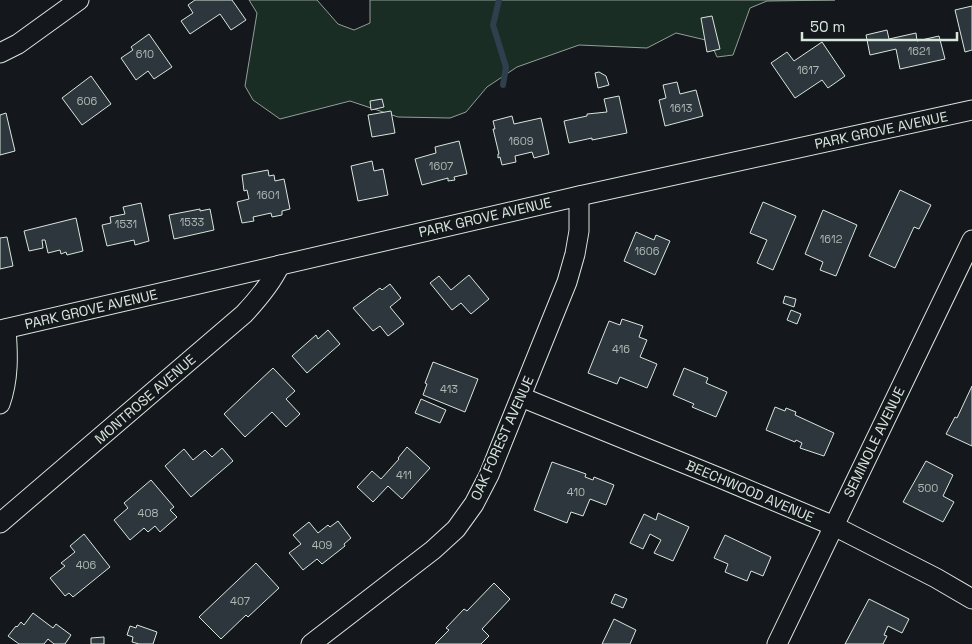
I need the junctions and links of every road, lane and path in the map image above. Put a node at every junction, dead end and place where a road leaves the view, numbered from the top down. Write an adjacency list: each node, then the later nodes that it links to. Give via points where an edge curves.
1 (79, 0): 2 (street, via 18,44)
2 (0, 53)
3 (972, 110): 4 (street, PARK GROVE AVENUE)
4 (579, 196): 6 (street, PARK GROVE AVENUE); 8 (street, OAK FOREST AVENUE, via 579,231 567,282)
5 (972, 240): 11 (street, SEMINOLE AVENUE)
6 (280, 266): 7 (street, PARK GROVE AVENUE); 10 (street, MONTROSE AVENUE, via 260,298 244,314)
7 (3, 329): 9 (street, via 8,358)
8 (521, 397): 11 (street, BEECHWOOD AVENUE); 13 (street, OAK FOREST AVENUE, via 489,475 456,529)
9 (0, 404)
10 (0, 523)
11 (834, 526): 12 (street, BEECHWOOD AVENUE); 14 (street, SEMINOLE AVENUE)
12 (972, 599)
13 (311, 644)
14 (777, 644)

